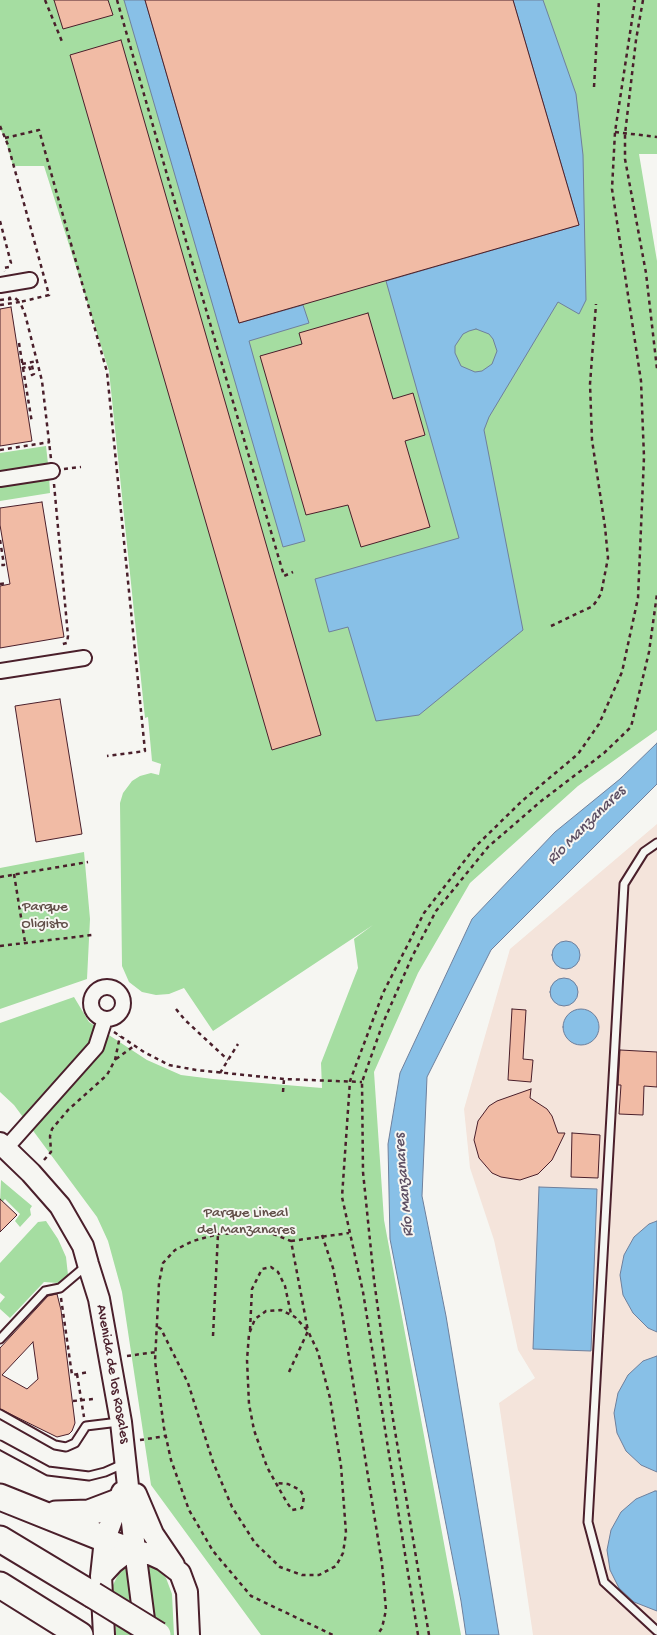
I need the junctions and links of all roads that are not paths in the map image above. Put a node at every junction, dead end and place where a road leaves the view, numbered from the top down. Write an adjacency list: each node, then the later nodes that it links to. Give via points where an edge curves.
1 (30, 280): 2 (street)
2 (0, 284)
3 (52, 471): 4 (street)
4 (0, 479)
5 (84, 658): 6 (street)
6 (0, 671)
7 (657, 843): 25 (lane, via 644,852 624,884 588,1522 604,1582)
8 (108, 1025): 9 (street, via 96,1048)
9 (3, 1146): 10 (main road, Avenida de los Rosales, via 60,1206 83,1246)
10 (88, 1264): 11 (lane, via 60,1288 45,1290); 13 (main road, Avenida de los Rosales, via 99,1299)
11 (0, 1339)
12 (0, 1414): 13 (lane, via 55,1445 66,1447 75,1444 86,1426)
13 (121, 1422): 15 (main road, Avenida de los Rosales)
14 (0, 1445): 15 (lane, via 48,1471 89,1476)
15 (127, 1469): 17 (main road); 21 (main road, Avenida de los Rosales); 22 (main road, via 153,1534)
16 (0, 1497): 18 (highway)
17 (118, 1502): 18 (highway, via 89,1514 63,1515); 20 (main road)
18 (33, 1510): 20 (highway)
19 (0, 1539): 24 (highway)
20 (105, 1539): 21 (main road); 24 (main road)
21 (135, 1550): 22 (main road, via 152,1554); 24 (main road, via 112,1563); 28 (main road, Avenida de los Rosales)
22 (180, 1574): 30 (main road, via 187,1592)
23 (0, 1585): 26 (highway)
24 (97, 1586): 27 (main road); 29 (highway, bridge)
25 (657, 1632)
26 (80, 1635)
27 (104, 1635)
28 (146, 1635)
29 (158, 1635)
30 (189, 1635)

